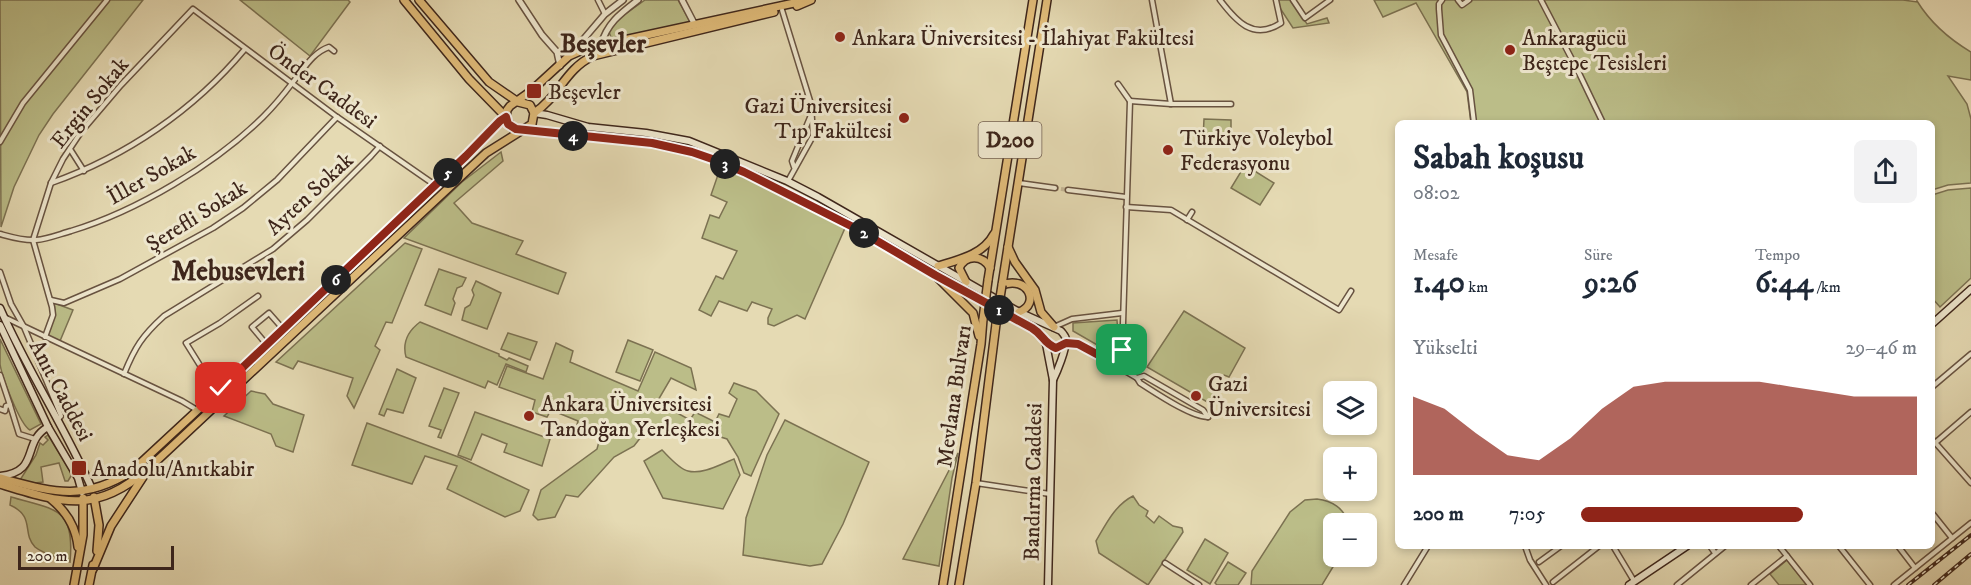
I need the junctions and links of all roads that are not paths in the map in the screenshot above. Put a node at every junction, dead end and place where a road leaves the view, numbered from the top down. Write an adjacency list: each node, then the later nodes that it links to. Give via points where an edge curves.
1 (107, 0): 47 (street, via 23,103)
2 (404, 0): 41 (main road)
3 (519, 0): 31 (street, via 557,52)
4 (598, 0): 24 (street)
5 (623, 0): 24 (street)
6 (638, 0): 26 (street, via 610,23)
7 (682, 0): 25 (street)
8 (801, 0): 25 (main road)
9 (811, 0): 23 (main road)
10 (1033, 0): 62 (main road, Mevlana Bulvarı / D200)
11 (1048, 0): 54 (main road, Mevlana Bulvarı / D200)
12 (1152, 0): 36 (street)
13 (1220, 0): 14 (street, via 1236,20 1248,28 1259,29 1281,23)
14 (1275, 0)
15 (1293, 0): 16 (street, via 1305,18)
16 (1330, 0)
17 (1442, 0): 42 (street, via 1441,35 1470,90)
18 (1458, 0): 19 (street, via 1462,5)
19 (1469, 0)
20 (1541, 0): 43 (street)
21 (422, 1): 35 (main road, via 481,74)
22 (193, 9): 27 (street, Önder Caddesi); 49 (street, Ergin Sokak, via 121,85)
23 (782, 10): 29 (main road); 39 (street)
24 (606, 14): 30 (street)
25 (695, 25): 26 (main road)
26 (601, 45): 29 (main road); 30 (main road)
27 (245, 48): 32 (street, Önder Caddesi); 51 (street, via 217,81 181,111 128,148)
28 (334, 51): 32 (street, İller Sokak, via 328,47 322,50)
29 (604, 54): 38 (main road, via 575,66)
30 (569, 56): 31 (main road)
31 (560, 66): 35 (main road)
32 (293, 83): 40 (street, Önder Caddesi); 64 (street, İller Sokak, via 231,144 181,179 99,222)
33 (1118, 84): 34 (street)
34 (1130, 101): 36 (street); 58 (street)
35 (518, 102): 38 (main road, via 530,105); 41 (main road, via 510,106)
36 (1171, 104): 37 (street)
37 (1230, 104)
38 (534, 113): 44 (main road, via 532,124); 52 (main road, via 588,128 689,141)
39 (812, 114): 45 (street); 46 (street)
40 (337, 117): 48 (street, Önder Caddesi); 75 (street, Şerefli Sokak, via 277,180 213,228 120,279 63,303)
41 (506, 117): 44 (main road, via 512,127); 55 (main road)
42 (1474, 120)
43 (1601, 120)
44 (521, 130): 69 (main road, via 652,143 701,155 812,205); 107 (main road, via 478,160)
45 (803, 134): 46 (street); 50 (street, via 792,161)
46 (813, 136): 50 (street)
47 (0, 142)
48 (380, 146): 55 (street, Önder Caddesi); 92 (street, Ayten Sokak, via 273,249 164,316 134,350)
49 (70, 149): 51 (street); 53 (street, Ergin Sokak)
50 (794, 168): 52 (street)
51 (84, 171): 53 (street)
52 (787, 181): 66 (main road)
53 (51, 183): 64 (street, Ergin Sokak)
54 (1018, 183): 56 (street); 65 (main road, Mevlana Bulvarı / D200)
55 (435, 185): 84 (main road)
56 (1055, 188)
57 (1068, 190): 58 (street)
58 (1126, 197): 59 (street)
59 (1126, 207): 61 (street, via 1171,210); 78 (street)
60 (1192, 212): 61 (street)
61 (1187, 220): 73 (street, via 1338,310)
62 (996, 229): 66 (main road, via 989,243 977,251); 67 (main road, Mevlana Bulvarı / D200)
63 (0, 234): 64 (street, İller Sokak)
64 (33, 240): 75 (street)
65 (1008, 246): 71 (main road, Mevlana Bulvarı / D200); 83 (main road, via 1035,290 1041,312)
66 (938, 266): 70 (main road)
67 (990, 268): 70 (main road, via 980,258 964,261 959,268); 87 (main road, Mevlana Bulvarı / D200, bridge)
68 (0, 272): 82 (street)
69 (935, 275): 87 (main road, via 973,313); 88 (main road, via 1040,333)
70 (966, 282): 77 (main road)
71 (1002, 285): 77 (main road, via 1013,281 1026,289 1030,303); 111 (main road, Mevlana Bulvarı / D200, bridge)
72 (1971, 289): 80 (main road)
73 (1350, 291)
74 (258, 296): 97 (street, via 186,343)
75 (51, 300): 85 (street, via 53,315)
76 (0, 308): 79 (main road, Anıt Caddesi)
77 (1019, 312): 83 (main road)
78 (1122, 314): 83 (street, via 1072,320); 91 (street, via 1122,355)
79 (2, 316): 82 (street); 102 (main road, Anıt Caddesi)
80 (1935, 321)
81 (0, 325): 103 (main road, Anıt Caddesi)
82 (24, 327): 85 (street); 102 (street, via 61,416)
83 (1054, 327): 86 (main road, via 1065,336)
84 (284, 330): 89 (main road); 89 (street, via 269,313 252,327)
85 (45, 337): 92 (street)
86 (1066, 343): 88 (main road, via 1056,348); 91 (street, via 1078,344); 95 (main road, Bandırma Caddesi)
87 (981, 344): 145 (main road, Mevlana Bulvarı / D200)
88 (1046, 344): 95 (main road, Bandırma Caddesi)
89 (267, 346): 97 (main road)
90 (1971, 354): 96 (street)
91 (1117, 365): 94 (street)
92 (124, 374): 100 (street)
93 (0, 375): 98 (street)
94 (1137, 378): 94 (street, via 1199,417 1208,417 1203,410 1144,376)
95 (1053, 380): 116 (main road, Bandırma Caddesi)
96 (1935, 384)
97 (221, 388): 100 (main road)
98 (10, 405): 99 (street, via 5,411); 104 (street, via 19,434)
99 (0, 409)
100 (198, 410): 114 (main road, via 132,471)
101 (1971, 412): 105 (street)
102 (56, 421): 114 (main road, Anıt Caddesi)
103 (48, 428): 104 (main road); 115 (main road, Anıt Caddesi, via 78,478)
104 (35, 439): 110 (main road, via 26,465)
105 (1935, 440)
106 (1935, 442): 109 (street)
107 (149, 468): 118 (main road, via 123,488); 140 (main road, via 111,526)
108 (1971, 470): 109 (street)
109 (1964, 476): 112 (street)
110 (0, 477): 115 (main road, via 52,491)
111 (976, 483): 116 (street); 146 (main road, Mevlana Bulvarı / D200)
112 (1971, 483)
113 (0, 484): 117 (main road)
114 (92, 489): 115 (main road); 118 (main road)
115 (82, 492): 119 (main road)
116 (1050, 494): 147 (main road, Bandırma Caddesi)
117 (51, 499): 119 (main road); 135 (main road, via 73,526)
118 (94, 499): 119 (main road); 140 (main road, via 99,538)
119 (83, 501): 135 (main road)
120 (1935, 517): 122 (street)
121 (1971, 523): 122 (street)
122 (1952, 538): 139 (street)
123 (1426, 549): 149 (street)
124 (1526, 549): 150 (street)
125 (1557, 549): 137 (street)
126 (1595, 549): 141 (street)
127 (1615, 549): 142 (street)
128 (1683, 549): 142 (main road)
129 (1712, 549): 134 (street)
130 (1721, 549): 134 (street)
131 (1781, 549): 136 (street)
132 (1841, 549): 154 (street)
133 (1900, 549): 139 (street)
134 (1715, 553): 151 (street)
135 (80, 556): 143 (main road)
136 (1787, 556): 152 (street); 153 (street)
137 (1539, 562)
138 (1165, 563): 148 (street)
139 (1915, 568): 155 (street)
140 (93, 569): 144 (main road)
141 (1554, 582)
142 (1632, 583)
143 (74, 585)
144 (89, 585)
145 (943, 585)
146 (959, 585)
147 (1048, 585)
148 (1198, 585)
149 (1404, 585)
150 (1546, 585)
151 (1677, 585)
152 (1751, 585)
153 (1810, 585)
154 (1870, 585)
155 (1894, 585)

